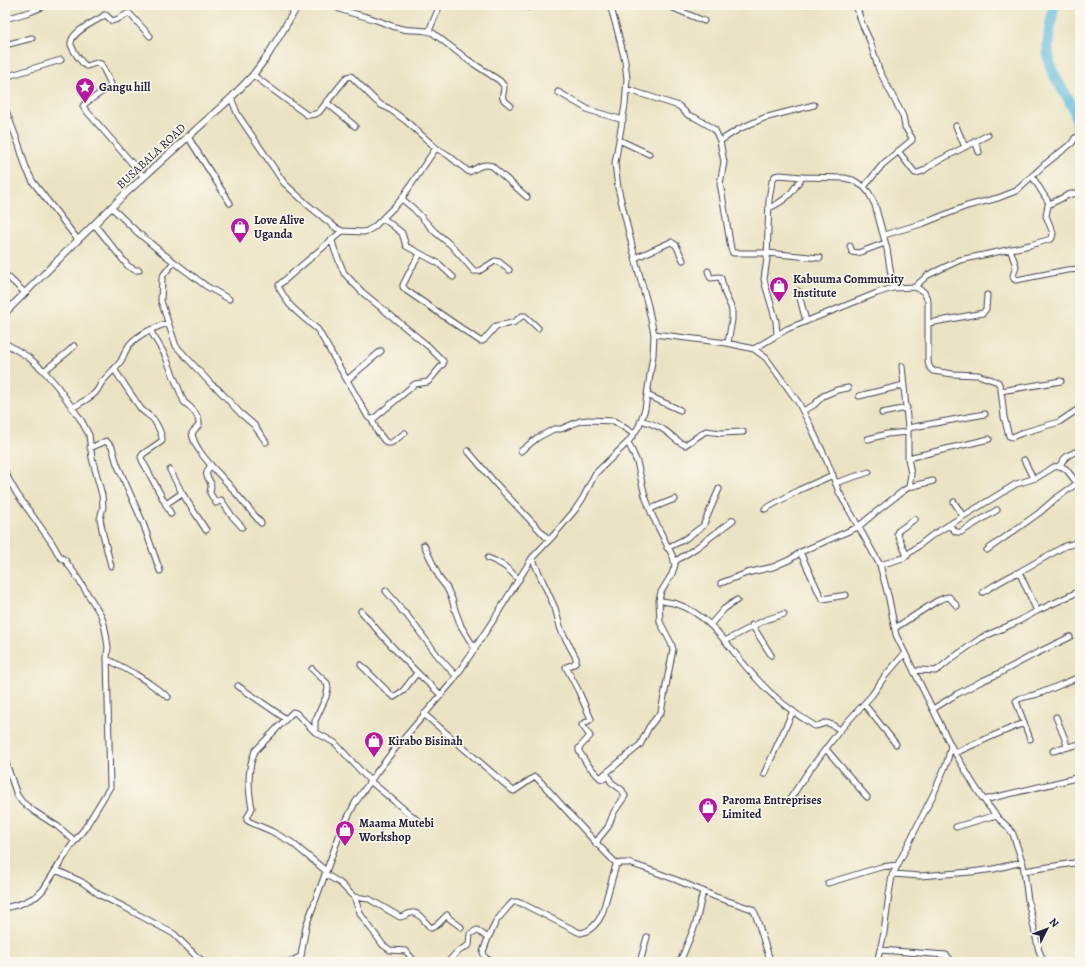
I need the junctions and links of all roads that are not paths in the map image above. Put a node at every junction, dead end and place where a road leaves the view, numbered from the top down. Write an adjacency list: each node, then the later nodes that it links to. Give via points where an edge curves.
1 (6, 5): 10 (street)
2 (47, 5): 10 (street)
3 (288, 5): 9 (street)
4 (332, 5): 12 (street, via 393,27)
5 (440, 5): 12 (street)
6 (610, 5): 19 (street, via 625,61)
7 (666, 5): 11 (street)
8 (856, 5): 37 (street, via 879,70 912,138)
9 (297, 7): 17 (street, BUSABALA ROAD)
10 (5, 19)
11 (704, 21)
12 (429, 31): 23 (street, via 500,81 504,86 503,99)
13 (150, 36): 41 (street, via 129,13 112,21 104,15 75,34 71,42 86,66 100,64 111,84 86,103 84,108)
14 (32, 38): 15 (street)
15 (5, 45)
16 (61, 60): 18 (street)
17 (254, 75): 21 (street, BUSABALA ROAD); 22 (street, via 307,114 316,115)
18 (5, 77)
19 (626, 89): 26 (street); 34 (street, via 679,106 688,115 714,130)
20 (558, 92): 26 (street, via 589,110)
21 (230, 98): 30 (street, BUSABALA ROAD); 53 (street, via 238,115 284,183)
22 (326, 102): 27 (street); 36 (street, via 346,76 351,76 376,101 406,121)
23 (510, 105)
24 (814, 105): 34 (street, via 764,118 739,129)
25 (5, 110): 55 (street, via 33,182)
26 (623, 120): 32 (street)
27 (355, 126)
28 (956, 126): 35 (street)
29 (988, 135): 33 (street)
30 (188, 137): 41 (street, BUSABALA ROAD); 47 (street)
31 (1078, 137): 40 (street)
32 (619, 140): 39 (street); 62 (street, via 615,171)
33 (975, 141): 35 (street); 38 (street)
34 (720, 142): 60 (street, via 724,162 720,187 732,252)
35 (965, 146): 37 (street, via 918,173)
36 (436, 148): 45 (street, via 469,173 481,165 492,166); 46 (street)
37 (898, 151): 43 (street)
38 (979, 152)
39 (649, 154)
40 (1032, 176): 48 (street); 54 (street, via 1012,193)
41 (144, 177): 49 (street, BUSABALA ROAD)
42 (802, 177): 43 (street, via 844,178); 50 (street, via 790,196); 50 (street, via 775,176 772,181)
43 (864, 187): 54 (street, via 876,204)
44 (1080, 192): 48 (street)
45 (527, 197)
46 (402, 199): 51 (street); 68 (street, via 451,245 474,271 479,271 495,260)
47 (230, 203)
48 (1049, 203): 59 (street, via 1046,216 1053,233 1052,238)
49 (111, 207): 52 (street, BUSABALA ROAD); 65 (street)
50 (769, 208): 60 (street)
51 (383, 218): 53 (street, via 367,231); 61 (street, via 402,234 406,246)
52 (94, 224): 55 (street, BUSABALA ROAD); 67 (street, via 128,266)
53 (342, 231): 56 (street)
54 (884, 235): 57 (street)
55 (78, 240): 75 (street, BUSABALA ROAD)
56 (332, 240): 94 (street, via 279,285 279,288 296,311 318,330); 108 (street, via 344,273 362,292 443,361 430,380 415,384)
57 (885, 243): 58 (street, via 858,252 852,252); 73 (street)
58 (850, 246)
59 (1010, 249): 66 (street, via 1016,266 1016,280); 72 (street, via 960,260 928,275)
60 (767, 253): 63 (street); 85 (street, via 764,279 776,321)
61 (420, 254): 71 (street, via 438,263); 82 (street, via 403,285 404,288 480,341 484,340 496,326 513,323 522,316)
62 (635, 258): 64 (street, via 671,242 676,245); 84 (street)
63 (820, 258)
64 (683, 260)
65 (174, 262): 77 (street); 80 (street, via 164,274 162,282 161,301)
66 (1080, 269)
67 (139, 270)
68 (510, 270)
69 (708, 271): 87 (street, via 711,278 721,278 731,307 732,320)
70 (5, 274): 75 (street)
71 (453, 277)
72 (915, 287): 73 (street); 81 (street, via 924,292 928,301)
73 (893, 288): 79 (street)
74 (798, 291): 79 (street)
75 (25, 293): 78 (street, BUSABALA ROAD)
76 (987, 294): 81 (street, via 986,309 983,313)
77 (229, 300)
78 (5, 313)
79 (806, 321): 85 (street)
80 (168, 323): 83 (street); 116 (street, via 179,350 254,425)
81 (929, 323): 98 (street, via 928,357 929,366 933,371 978,375 998,382)
82 (538, 328)
83 (150, 330): 92 (street, via 131,343); 124 (street, via 165,355 184,402 199,420 199,426 192,432 192,436)
84 (654, 334): 87 (street); 99 (street)
85 (777, 335): 89 (street)
86 (5, 343): 93 (street, via 28,357)
87 (728, 343): 89 (street)
88 (74, 346): 93 (street)
89 (754, 349): 105 (street, via 766,358)
90 (381, 351): 94 (street)
91 (902, 366): 96 (street)
92 (114, 369): 101 (street, via 96,392); 139 (street, via 141,409 155,421 162,437 162,441 143,454 142,460)
93 (44, 371): 101 (street, via 58,386)
94 (347, 380): 108 (street)
95 (1061, 381): 98 (street)
96 (904, 385): 100 (street); 102 (street)
97 (848, 388): 105 (street, via 824,396)
98 (1001, 391): 103 (street, via 1004,417 1010,437 1059,422)
99 (647, 395): 104 (street); 109 (street)
100 (859, 396)
101 (72, 408): 118 (street, via 89,435)
102 (907, 408): 106 (street); 110 (street)
103 (1080, 408)
104 (680, 410)
105 (802, 411): 129 (street)
106 (882, 413)
107 (985, 414): 110 (street)
108 (372, 420): 112 (street, via 387,443 394,442)
109 (641, 420): 111 (street, via 657,426 685,445 706,431); 113 (street)
110 (908, 430): 114 (street); 122 (street)
111 (743, 432)
112 (405, 433)
113 (634, 434): 117 (street); 121 (street, via 614,421 580,421 536,438)
114 (868, 439)
115 (989, 439): 122 (street)
116 (266, 442)
117 (628, 442): 140 (street); 152 (street, via 595,474 575,510)
118 (90, 448): 163 (street, via 102,494 103,507 100,519); 164 (street, via 106,440 112,447)
119 (1080, 450): 125 (street, via 1068,454)
120 (468, 451): 152 (street)
121 (521, 451)
122 (908, 458): 134 (street, via 911,474)
123 (1024, 460): 130 (street)
124 (210, 465): 147 (street); 149 (street, via 206,474 212,486 210,493 216,504 221,500)
125 (1060, 466): 130 (street); 132 (street)
126 (170, 470): 136 (street)
127 (5, 471): 186 (street, via 17,494 60,557 75,574 101,615 108,647)
128 (868, 472): 133 (street)
129 (833, 475): 133 (street); 141 (street)
130 (1033, 478): 144 (street, via 1016,484)
131 (933, 481): 134 (street)
132 (1079, 482): 156 (street)
133 (835, 483): 150 (street)
134 (909, 487): 150 (street)
135 (719, 489): 155 (street, via 703,526)
136 (182, 493): 139 (street); 151 (street)
137 (675, 499): 140 (street)
138 (954, 502): 144 (street)
139 (166, 504): 143 (street)
140 (650, 509): 155 (street)
141 (765, 509)
142 (997, 510): 148 (street, via 961,532 956,532)
143 (171, 514)
144 (963, 516): 148 (street)
145 (915, 519): 158 (street, via 897,533)
146 (733, 520): 161 (street)
147 (261, 523)
148 (949, 525): 158 (street, via 925,540)
149 (242, 527)
150 (858, 527): 157 (street); 162 (street)
151 (206, 530)
152 (550, 540): 160 (street)
153 (1080, 542): 165 (street, via 1065,546)
154 (424, 545): 183 (street, via 447,588 461,626)
155 (668, 548): 161 (street)
156 (987, 550)
157 (800, 552): 167 (street, via 772,567); 171 (street, via 823,599)
158 (907, 556): 162 (street)
159 (488, 558): 166 (street, via 500,562)
160 (532, 558): 166 (street); 216 (street, via 555,608 561,630 576,658 574,664 566,667 591,719 582,725 590,736 579,751)
161 (674, 562): 172 (street, via 674,570)
162 (880, 565): 180 (street)
163 (111, 566)
164 (160, 571)
165 (1020, 572): 170 (street); 176 (street)
166 (519, 580): 183 (street)
167 (721, 582)
168 (386, 591): 191 (street)
169 (1080, 591): 176 (street)
170 (983, 592)
171 (846, 595)
172 (659, 600): 178 (street, via 689,609); 216 (street, via 660,622 673,649 661,712 640,745)
173 (737, 600): 178 (street, via 724,609)
174 (957, 606): 180 (street, via 949,597 944,598)
175 (362, 611): 190 (street)
176 (1037, 611): 189 (street, via 981,638 935,671)
177 (784, 614): 179 (street)
178 (710, 625): 182 (street)
179 (752, 625): 182 (street); 185 (street)
180 (894, 628): 184 (street)
181 (1070, 637): 197 (street, via 957,694)
182 (725, 641): 198 (street, via 755,678)
183 (475, 650): 191 (street)
184 (905, 653): 189 (street); 196 (street)
185 (771, 655)
186 (107, 659): 195 (street, via 136,674); 224 (street, via 110,787 86,828)
187 (361, 665): 190 (street, via 394,697 403,691)
188 (312, 669): 204 (street, via 327,683 328,688 315,721)
189 (914, 672): 197 (street)
190 (417, 673): 194 (street)
191 (456, 676): 194 (street)
192 (1080, 677): 202 (street, via 1016,701)
193 (238, 686): 201 (street)
194 (441, 695): 199 (street)
195 (168, 697)
196 (864, 704): 203 (street); 206 (street)
197 (933, 709): 208 (street)
198 (792, 711): 203 (street, via 815,726 826,723); 214 (street)
199 (424, 714): 217 (street); 225 (street, via 512,790 535,777 538,779)
200 (1056, 717): 209 (street)
201 (286, 719): 204 (street, via 294,712); 232 (street, via 258,747 253,756 249,777 252,808 247,820 291,842)
202 (1024, 723): 205 (street); 212 (street)
203 (840, 730): 210 (street)
204 (315, 732): 217 (street, via 335,743)
205 (1030, 739)
206 (896, 744)
207 (1080, 744): 209 (street)
208 (951, 746): 212 (street); 229 (street, via 934,793)
209 (1067, 746): 211 (street)
210 (826, 749): 218 (street); 219 (street)
211 (1053, 751)
212 (956, 753): 220 (street)
213 (5, 760): 224 (street, via 17,795 22,802)
214 (764, 774)
215 (1080, 777): 220 (street)
216 (600, 778): 225 (street, via 608,776 625,796)
217 (370, 781): 222 (street); 232 (street, via 347,817)
218 (867, 797)
219 (790, 799)
220 (984, 800): 221 (street)
221 (996, 815): 223 (street); 226 (street, via 1010,828)
222 (417, 820)
223 (956, 827)
224 (75, 841): 230 (street)
225 (596, 844): 228 (street)
226 (1022, 862): 231 (street); 233 (street, via 971,872 920,876)
227 (1080, 862): 231 (street)
228 (617, 864): 235 (street, via 629,863); 240 (street, via 600,919 587,930 580,933 523,904 513,902 497,920)
229 (898, 865): 233 (street); 234 (street, via 881,867)
230 (56, 870): 237 (street, via 37,896); 243 (street, via 174,934)
231 (1024, 871): 253 (street, via 1036,938)
232 (326, 873): 236 (street); 242 (street, via 306,926)
233 (893, 874): 241 (street)
234 (828, 883)
235 (703, 892): 249 (street, via 696,923); 250 (street, via 752,909)
236 (354, 897): 238 (street, via 369,899 400,917 412,912 417,913 431,928 447,915); 245 (street, via 361,915 383,945 390,950 406,951)
237 (5, 908)
238 (461, 927)
239 (648, 936): 248 (street)
240 (488, 938): 246 (street, via 477,930 470,934 469,945 457,952); 247 (street, via 483,952 485,958)
241 (880, 950): 251 (street); 252 (street, via 946,955)
242 (300, 960): 244 (street)
243 (204, 962)
244 (289, 962)
245 (415, 962)
246 (448, 962)
247 (493, 962)
248 (640, 962)
249 (680, 962)
250 (771, 962)
251 (877, 962)
252 (950, 962)
253 (1044, 962)

